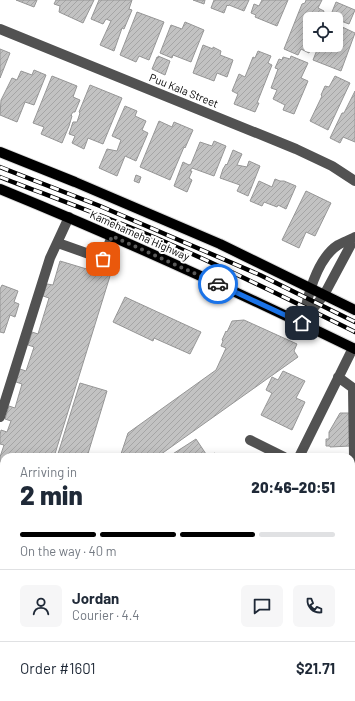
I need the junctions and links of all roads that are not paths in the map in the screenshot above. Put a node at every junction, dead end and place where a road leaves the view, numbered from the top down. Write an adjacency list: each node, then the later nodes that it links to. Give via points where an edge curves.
1 (0, 29): 3 (street, Puu Kala Street, via 296,149 332,166)
2 (0, 152): 9 (main road, Kamehameha Highway, via 220,244)
3 (355, 181)
4 (0, 189): 5 (main road, Kamehameha Highway)
5 (69, 217): 6 (main road, Kamehameha Highway); 8 (street)
6 (112, 236): 8 (street, via 103,259); 12 (main road, Kamehameha Highway)
7 (355, 237): 9 (street, via 337,245 328,255); 10 (street)
8 (58, 243): 15 (street, via 50,258)
9 (310, 288): 10 (main road, Kamehameha Highway); 12 (street)
10 (324, 295): 11 (main road, Kamehameha Highway); 12 (street)
11 (355, 310)
12 (302, 323): 13 (main road, Kamehameha Highway)
13 (354, 348): 14 (street)
14 (338, 377): 18 (street); 19 (street, via 353,388)
15 (0, 417)
16 (250, 440): 17 (street)
17 (276, 453)
18 (301, 453)
19 (354, 453)

